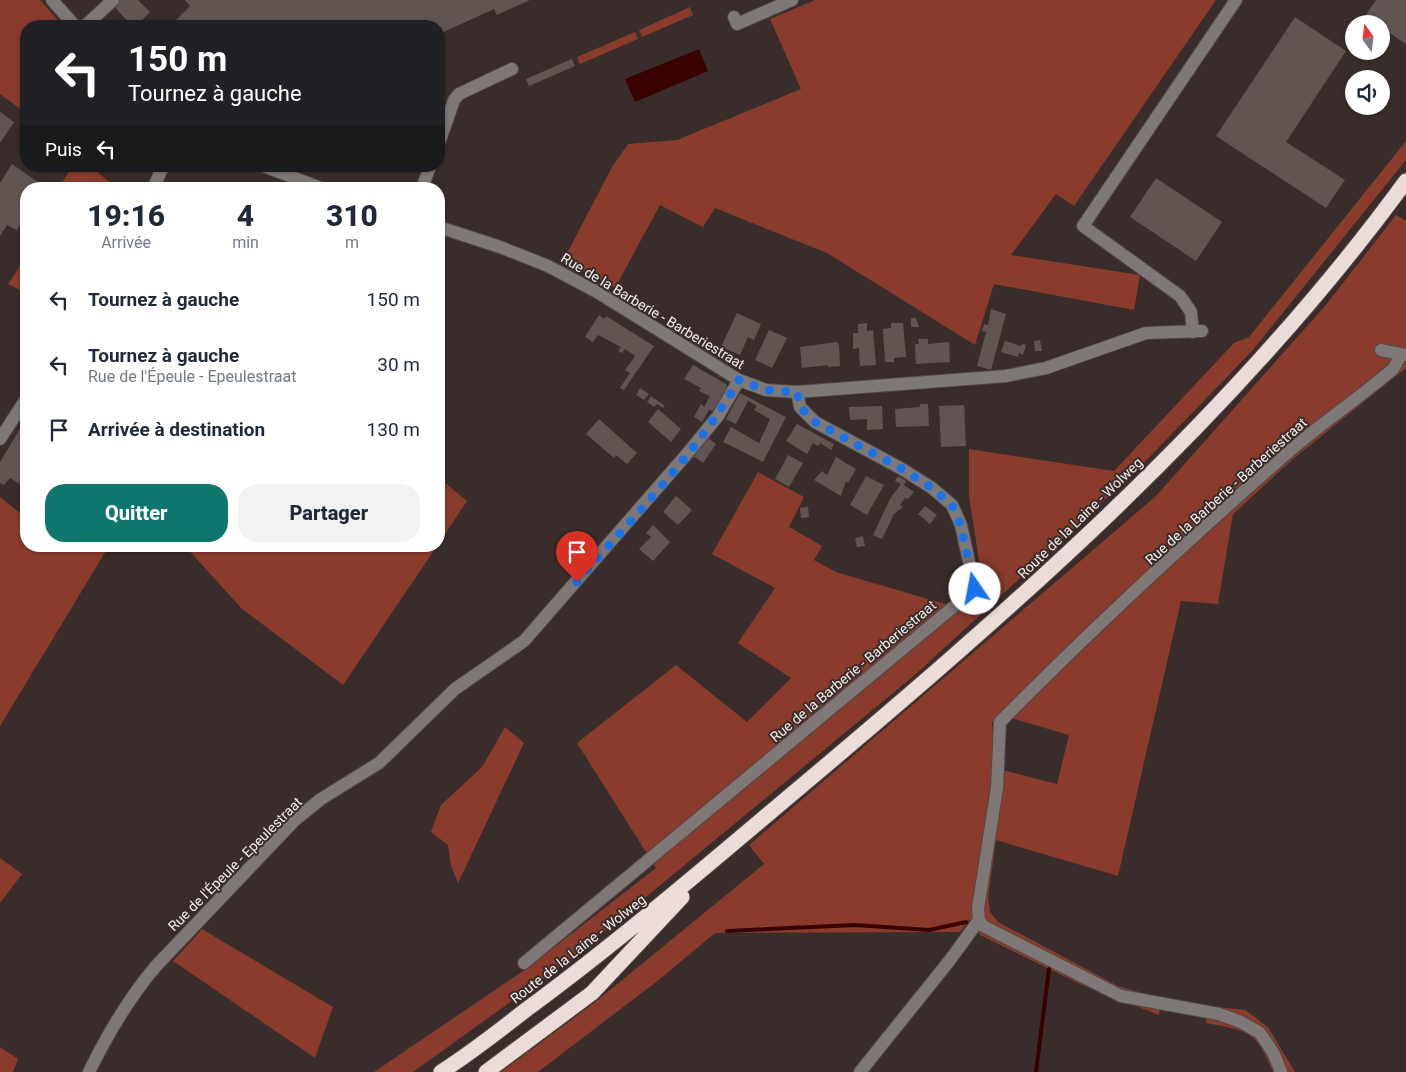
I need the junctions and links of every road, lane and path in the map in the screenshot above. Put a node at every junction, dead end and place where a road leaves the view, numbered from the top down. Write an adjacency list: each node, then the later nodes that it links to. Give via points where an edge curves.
1 (52, 0): 6 (street)
2 (113, 0): 7 (street)
3 (792, 0): 5 (street, via 737,24)
4 (1236, 0): 19 (street, via 1083,226 1180,296 1191,312 1198,332 1146,333 1055,365 1006,376)
5 (734, 17)
6 (70, 20)
7 (92, 20)
8 (512, 68): 9 (street, via 459,94)
9 (445, 126)
10 (279, 172): 12 (street)
11 (1406, 181): 14 (highway, Route de la Laine - Wolweg)
12 (305, 182)
13 (1406, 187): 14 (highway, Route de la Laine - Wolweg)
14 (1393, 198): 22 (highway, Route de la Laine - Wolweg, via 1257,364 1091,532 926,681)
15 (445, 229): 18 (street, Rue de la Barberie - Barberiestraat, via 548,266 597,292)
16 (1381, 350): 17 (street)
17 (1404, 355): 23 (street, Rue de la Barberie - Barberiestraat, via 1393,369 1287,453 1056,666 1000,722 996,788 978,908)
18 (739, 380): 19 (street, Rue de la Barberie - Barberiestraat, via 766,390); 25 (street, Rue de l'Épeule - Epeulestraat, via 718,416 530,636 455,690 378,763 321,799 295,820 156,966 112,1025)
19 (797, 392): 24 (street, Rue de la Barberie - Barberiestraat, via 800,407 815,422 902,469 952,505 960,524 975,589)
20 (20, 408): 21 (street)
21 (0, 439)
22 (731, 845): 26 (highway, Route de la Laine - Wolweg, via 627,933); 27 (highway, Route de la Laine - Wolweg, via 592,993)
23 (979, 920): 28 (street); 29 (street, via 996,934 1121,996 1219,1014 1241,1022 1260,1033)
24 (524, 963)
25 (89, 1072)
26 (441, 1072)
27 (486, 1072)
28 (860, 1072)
29 (1282, 1072)

